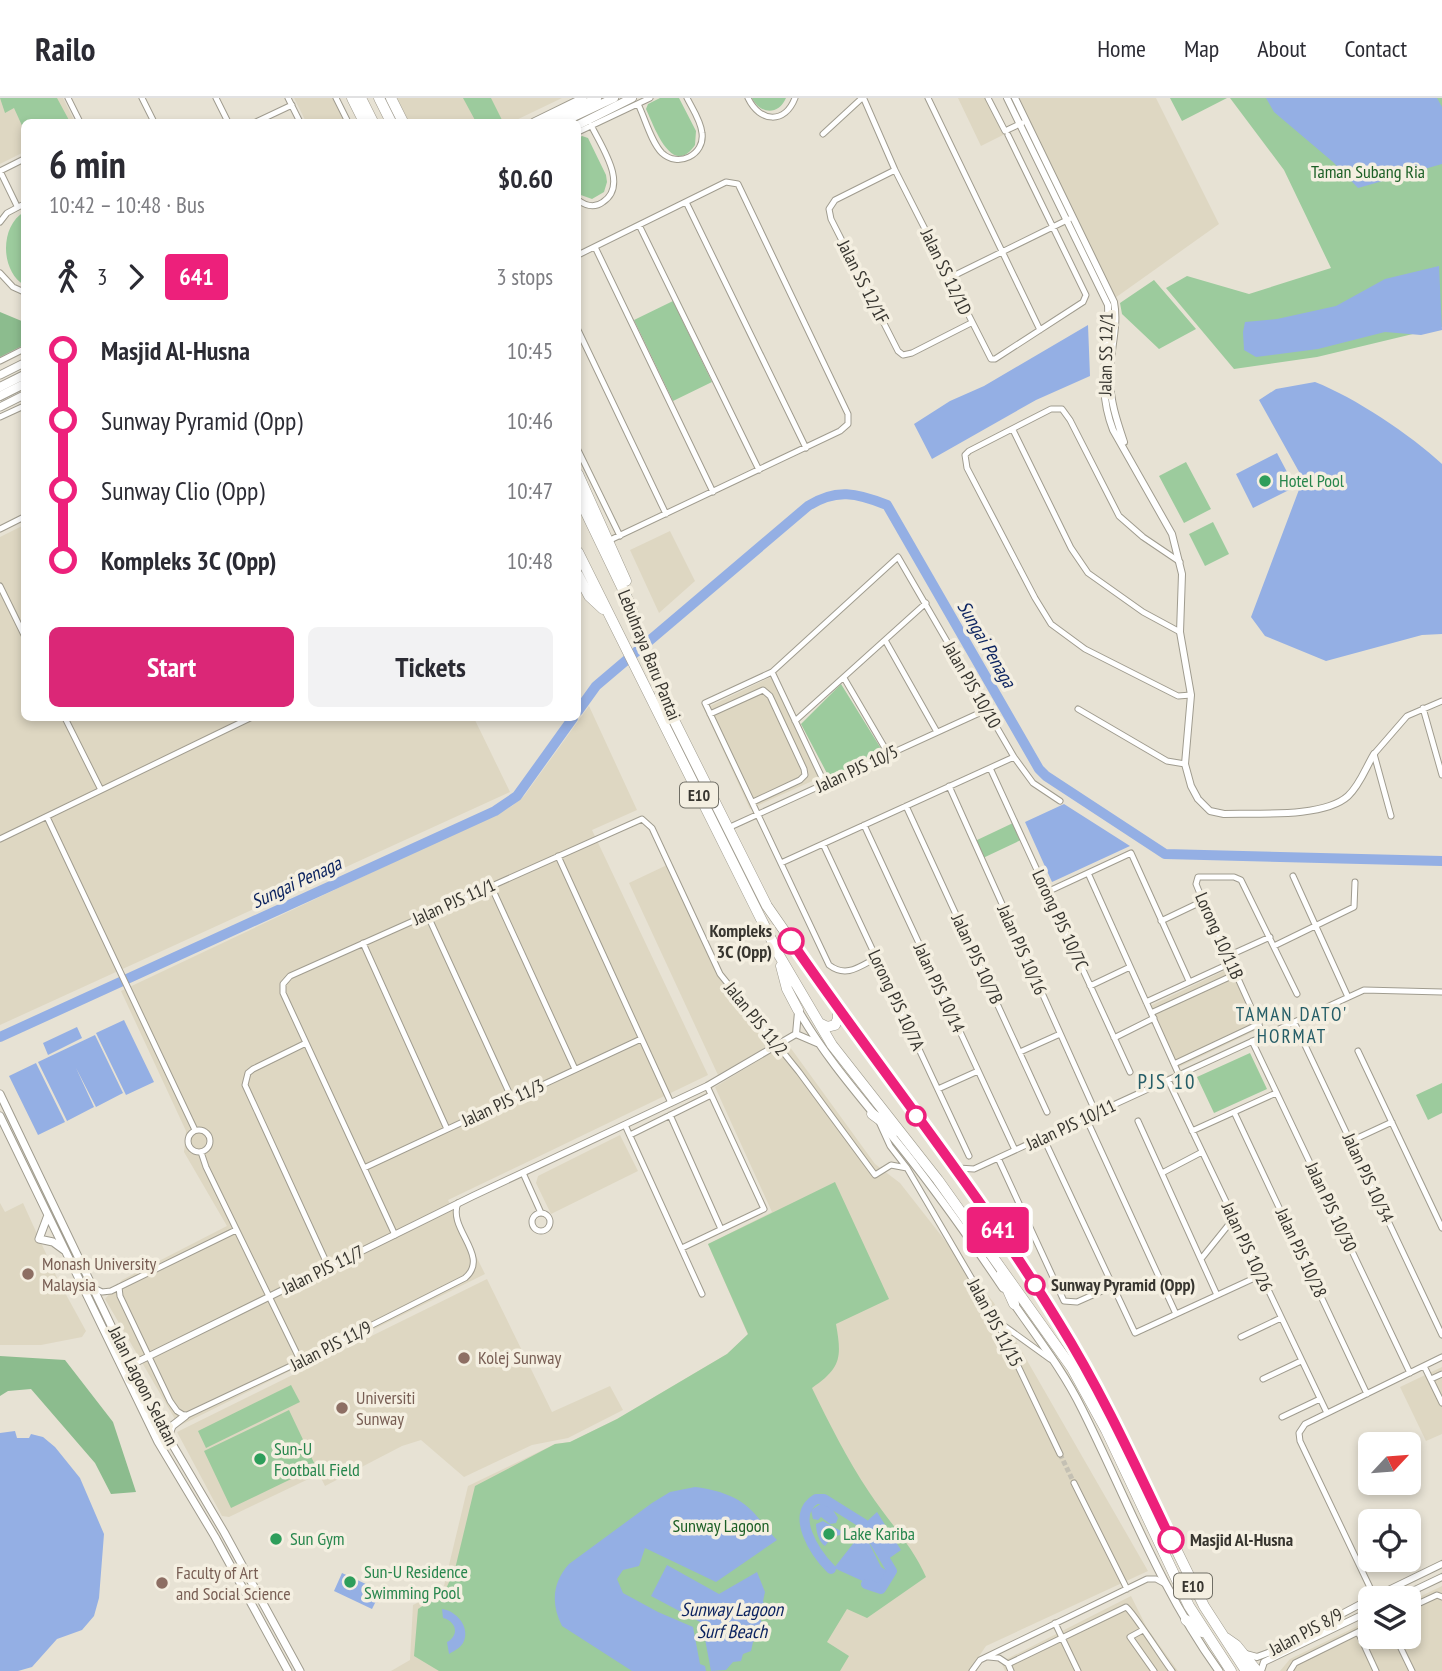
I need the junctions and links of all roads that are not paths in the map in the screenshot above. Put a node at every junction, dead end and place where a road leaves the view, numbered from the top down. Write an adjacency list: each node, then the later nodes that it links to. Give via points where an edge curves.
1 (68, 98): 26 (street)
2 (142, 98): 27 (street)
3 (216, 98): 28 (street)
4 (288, 98): 24 (street)
5 (336, 98): 25 (street)
6 (352, 98): 25 (street); 32 (highway)
7 (361, 98): 33 (highway)
8 (379, 98): 34 (highway)
9 (391, 98): 35 (highway)
10 (583, 98): 36 (main road)
11 (597, 98): 37 (main road)
12 (614, 98): 38 (main road)
13 (626, 98): 39 (main road)
14 (650, 98): 23 (street)
15 (687, 98): 23 (street, via 702,131 702,143 686,159 673,160 661,152)
16 (748, 98): 17 (street, via 760,114 771,118 783,115)
17 (795, 98)
18 (928, 98): 58 (street)
19 (988, 98): 41 (street, via 1004,130)
20 (1007, 98): 41 (street, Jalan SS 12/1)
21 (1015, 98): 41 (street, Jalan SS 12/1)
22 (863, 99): 44 (street); 47 (street, Jalan SS 12/1D)
23 (635, 101): 40 (main road); 42 (street)
24 (292, 105): 29 (street); 30 (street)
25 (340, 105): 31 (street)
26 (78, 119)
27 (152, 119)
28 (226, 119)
29 (262, 119)
30 (299, 119)
31 (347, 119)
32 (362, 119)
33 (372, 119)
34 (390, 119)
35 (402, 119)
36 (540, 119)
37 (552, 119)
38 (569, 119)
39 (581, 122)
40 (581, 123)
41 (1023, 123): 53 (street, Jalan SS 12/1)
42 (591, 125): 43 (street); 49 (street, via 614,174 614,188 610,198 598,206)
43 (581, 130)
44 (823, 134)
45 (1008, 135): 56 (street)
46 (21, 160): 48 (street)
47 (895, 170): 61 (street, Jalan SS 12/1D); 63 (street, Jalan SS 12/1F, via 835,200 829,209 831,219 903,355)
48 (0, 171): 52 (street)
49 (581, 202)
50 (686, 202): 55 (street); 79 (street); 79 (street, via 726,182 738,184 849,414 848,424 840,431)
51 (21, 205): 52 (street)
52 (17, 206): 54 (street)
53 (1069, 219): 56 (street); 91 (street, Jalan SS 12/1, via 1114,302 1113,410 1128,455 1172,534)
54 (0, 222)
55 (639, 225): 57 (street); 81 (street)
56 (1054, 226): 58 (street); 64 (street, via 1086,295 1083,302)
57 (595, 247): 59 (street); 83 (street)
58 (1002, 252): 61 (street); 64 (street)
59 (581, 254)
60 (0, 273): 62 (street)
61 (949, 278): 63 (street, Jalan SS 12/1D)
62 (21, 291)
63 (971, 323): 64 (street, Jalan SS 12/1D, via 991,359)
64 (1040, 330)
65 (581, 336): 85 (street)
66 (21, 350): 67 (street)
67 (0, 361)
68 (21, 364): 69 (main road)
69 (0, 375)
70 (21, 376): 72 (main road)
71 (21, 386): 73 (main road)
72 (0, 387)
73 (0, 396)
74 (21, 396): 75 (main road)
75 (0, 407)
76 (21, 407): 77 (street)
77 (0, 417)
78 (1013, 430): 91 (street, via 1051,409 1062,409 1119,516); 98 (street, via 1088,573); 102 (street, via 969,451 965,462 1051,624 1085,649 1178,696)
79 (806, 448): 81 (street)
80 (581, 456): 88 (street)
81 (759, 470): 83 (street)
82 (581, 482): 89 (highway)
83 (713, 492): 85 (street)
84 (581, 502): 94 (highway, Lebuhraya Baru Pantai / E10)
85 (666, 514): 88 (street)
86 (21, 518): 87 (street)
87 (0, 529)
88 (620, 536): 89 (street)
89 (608, 541): 94 (highway, via 627,584)
90 (581, 558): 96 (highway, Lebuhraya Baru Pantai / E10)
91 (1180, 562): 98 (street, Jalan SS 12/1)
92 (581, 581): 96 (highway)
93 (0, 586): 97 (street)
94 (629, 602): 129 (highway, Lebuhraya Baru Pantai / E10, via 659,686)
95 (926, 603): 99 (street); 100 (street, Jalan PJS 10/10, via 898,557); 106 (street, Jalan PJS 10/10)
96 (609, 615): 146 (highway, Lebuhraya Baru Pantai / E10)
97 (21, 629)
98 (1180, 632): 102 (street, Jalan SS 12/1)
99 (885, 640): 101 (street); 111 (street)
100 (772, 672): 107 (street, via 705,703); 110 (street)
101 (844, 678): 110 (street); 113 (street)
102 (1191, 695): 115 (street, Jalan SS 12/1)
103 (1442, 701): 104 (street)
104 (1423, 708): 112 (street, via 1402,720); 117 (street)
105 (1078, 709): 115 (street, via 1167,761)
106 (986, 710): 111 (street, Jalan PJS 10/5); 114 (street, Jalan PJS 10/10)
107 (710, 714): 122 (street); 122 (street, via 763,690 770,696 805,775)
108 (66, 721): 120 (street)
109 (244, 721): 120 (street)
110 (795, 721): 118 (street)
111 (937, 732): 113 (street, Jalan PJS 10/5)
112 (1374, 754): 115 (street, via 1356,787 1336,804 1258,814 1210,811 1191,786); 125 (street)
113 (889, 755): 118 (street, Jalan PJS 10/5)
114 (1014, 757): 116 (street); 121 (street, Jalan PJS 10/10, via 1033,783)
115 (1185, 764)
116 (990, 768): 119 (street); 138 (street, Lorong PJS 10/7C)
117 (1442, 775)
118 (825, 784): 124 (street, Jalan PJS 10/5)
119 (949, 786): 123 (street); 164 (street, Jalan PJS 10/16)
120 (101, 790): 126 (street)
121 (1060, 801)
122 (753, 802): 124 (street)
123 (906, 806): 128 (street); 173 (street, Jalan PJS 10/7B)
124 (759, 814): 129 (street, Jalan PJS 10/5); 133 (street)
125 (1391, 816)
126 (47, 817): 130 (street); 199 (street)
127 (637, 820): 132 (street, Jalan PJS 11/1); 171 (street, Jalan PJS 11/2, via 652,828 720,974)
128 (864, 825): 131 (street); 176 (street, Jalan PJS 10/14)
129 (728, 828): 157 (highway, Lebuhraya Baru Pantai / E10, via 767,906)
130 (0, 839)
131 (823, 844): 133 (street); 147 (street, Lorong PJS 10/7A)
132 (558, 856): 137 (street, Jalan PJS 11/1); 167 (street)
133 (781, 863): 147 (street, via 829,965 849,972)
134 (1088, 873): 138 (street); 141 (street, via 1131,853); 149 (street)
135 (1293, 876): 142 (street)
136 (1355, 882): 142 (street, via 1354,907)
137 (491, 886): 140 (street, Jalan PJS 11/1); 175 (street)
138 (1047, 892): 152 (street, Lorong PJS 10/7C)
139 (1203, 901): 141 (street); 143 (street, Lorong 10/11B, via 1198,877 1241,880); 148 (street, Lorong 10/11B)
140 (427, 914): 144 (street, Jalan PJS 11/1); 185 (street)
141 (1161, 921): 151 (street)
142 (1316, 926): 145 (street); 155 (street)
143 (1270, 937): 145 (street, Lorong 10/11B); 148 (street)
144 (363, 943): 169 (street, Jalan PJS 11/1, via 290,976 283,984); 198 (street)
145 (1274, 946): 154 (street, Lorong 10/11B)
146 (779, 955): 158 (highway, via 787,989); 160 (highway, Lebuhraya Baru Pantai / E10)
147 (876, 958): 181 (street, Lorong PJS 10/7A)
148 (1230, 959): 150 (street, Lorong 10/11B); 151 (street)
149 (1130, 967): 152 (street); 156 (street)
150 (1236, 974): 159 (street); 162 (street, Lorong 10/11B)
151 (1189, 981): 156 (street)
152 (1090, 986): 166 (street, Lorong PJS 10/7C)
153 (1442, 992): 155 (street, Jalan PJS 10/11, via 1368,989)
154 (1297, 995)
155 (1348, 997): 161 (street, Jalan PJS 10/11)
156 (1146, 1002): 159 (street)
157 (838, 1008): 160 (highway, via 835,1025); 214 (highway, Lebuhraya Baru Pantai / E10)
158 (798, 1010): 163 (street); 170 (main road)
159 (1152, 1016): 166 (street); 174 (street)
160 (817, 1022): 202 (highway, Lebuhraya Baru Pantai / E10)
161 (1294, 1022): 165 (street, Jalan PJS 10/11); 204 (street, Jalan PJS 10/34)
162 (1259, 1024): 165 (street, Lorong 10/11B); 174 (street)
163 (796, 1034): 170 (street); 171 (street, Jalan PJS 11/7)
164 (1060, 1034): 173 (street); 189 (street, Jalan PJS 10/16)
165 (1264, 1036): 168 (street, Jalan PJS 10/11)
166 (1114, 1038): 177 (street, Lorong PJS 10/7C)
167 (641, 1039): 175 (street, Jalan PJS 11/3); 186 (street)
168 (1252, 1041): 178 (street, Jalan PJS 10/11); 182 (street, Jalan PJS 10/30)
169 (306, 1043): 212 (street); 233 (street, via 253,1069 245,1085)
170 (817, 1043): 190 (main road)
171 (778, 1045): 180 (street, Jalan PJS 11/7); 211 (street, Jalan PJS 11/2, via 875,1175)
172 (1358, 1051): 195 (street)
173 (1020, 1052): 187 (street, Jalan PJS 10/7B)
174 (1174, 1064): 178 (street)
175 (575, 1069): 185 (street, Jalan PJS 11/3)
176 (978, 1071): 181 (street); 206 (street, Jalan PJS 10/14)
177 (1130, 1072)
178 (1179, 1075): 179 (street, Jalan PJS 10/11)
179 (1168, 1080): 189 (street, Jalan PJS 10/11); 200 (street, Jalan PJS 10/26)
180 (706, 1086): 184 (street); 186 (street, Jalan PJS 11/7)
181 (937, 1089): 209 (street, Lorong PJS 10/7A)
182 (1276, 1093): 188 (street); 256 (street, Jalan PJS 10/30)
183 (0, 1094): 236 (main road, Jalan Lagoon Selatan)
184 (711, 1095): 191 (street); 226 (street, via 764,1209)
185 (512, 1099): 198 (street, Jalan PJS 11/3)
186 (671, 1103): 197 (street, Jalan PJS 11/7)
187 (1047, 1112)
188 (1234, 1112): 200 (street); 260 (street, Jalan PJS 10/28)
189 (1096, 1113): 193 (street, Jalan PJS 10/11)
190 (872, 1114): 196 (main road); 202 (highway)
191 (670, 1115): 201 (street); 226 (street)
192 (0, 1116): 222 (main road, Jalan Lagoon Selatan)
193 (1086, 1118): 203 (street, Jalan PJS 10/11); 242 (street)
194 (1138, 1121): 217 (street)
195 (1392, 1122): 204 (street); 225 (street)
196 (880, 1124): 205 (street, Jalan PJS 11/15); 241 (main road, via 918,1169)
197 (625, 1125): 201 (street); 216 (street, Jalan PJS 11/7)
198 (447, 1129): 212 (street, Jalan PJS 11/3)
199 (195, 1130): 207 (street, via 189,1146); 207 (street, via 210,1138 210,1145)
200 (1192, 1131): 208 (street, Jalan PJS 10/26)
201 (630, 1135): 229 (street)
202 (907, 1138): 231 (highway, Lebuhraya Baru Pantai / E10)
203 (1043, 1138): 206 (street, Jalan PJS 10/11); 235 (street)
204 (1350, 1142): 246 (street, Jalan PJS 10/34)
205 (890, 1146): 211 (street); 213 (street, Jalan PJS 11/15)
206 (1015, 1150): 210 (street, Jalan PJS 10/11)
207 (201, 1152): 227 (street)
208 (1202, 1152): 217 (street); 224 (street, Jalan PJS 10/26)
209 (969, 1156)
210 (998, 1158): 215 (street, Jalan PJS 10/11); 235 (street, via 1063,1301 1077,1302)
211 (891, 1165): 213 (street)
212 (364, 1168): 228 (street)
213 (907, 1168): 244 (street, Jalan PJS 11/15)
214 (955, 1168): 215 (street, Jalan PJS 10/11); 218 (highway, Lebuhraya Baru Pantai / E10)
215 (974, 1169): 218 (street)
216 (523, 1173): 219 (street, Jalan PJS 11/7); 221 (street)
217 (1162, 1173): 232 (street)
218 (969, 1187): 286 (highway, Lebuhraya Baru Pantai / E10, via 1088,1371)
219 (458, 1203): 220 (street, Jalan PJS 11/7); 223 (street)
220 (441, 1212): 223 (street); 228 (street, Jalan PJS 11/7)
221 (541, 1213)
222 (48, 1214): 230 (main road, Jalan Lagoon Selatan); 230 (main road, via 40,1240)
223 (456, 1218): 252 (street, Jalan PJS 11/9, via 474,1256 471,1273)
224 (1234, 1218): 232 (street); 234 (street, Jalan PJS 10/26)
225 (1442, 1228)
226 (722, 1229): 229 (street)
227 (236, 1230): 237 (street); 240 (street)
228 (395, 1235): 233 (street, Jalan PJS 11/7)
229 (682, 1248): 238 (street)
230 (65, 1250): 254 (main road, Jalan Lagoon Selatan)
231 (993, 1259): 241 (highway); 288 (highway, Lebuhraya Baru Pantai / E10, via 1057,1346 1093,1406)
232 (1201, 1259): 239 (street)
233 (329, 1268): 240 (street, Jalan PJS 11/7)
234 (1261, 1275): 239 (street); 243 (street, Jalan PJS 10/26)
235 (1114, 1286): 242 (street, via 1135,1332)
236 (93, 1287): 237 (street, via 102,1292); 254 (main road, Jalan Lagoon Selatan)
237 (119, 1287): 249 (street)
238 (702, 1294)
239 (1217, 1295): 242 (street)
240 (268, 1297): 249 (street, Jalan PJS 11/7); 252 (street)
241 (1014, 1304): 255 (main road)
242 (1176, 1314)
243 (1281, 1318): 248 (street); 251 (street, Jalan PJS 10/26)
244 (996, 1320): 245 (street, Jalan PJS 11/15); 247 (street)
245 (1003, 1334): 247 (street); 267 (street, Jalan PJS 11/15)
246 (1442, 1335)
247 (1021, 1337): 255 (street)
248 (1241, 1337)
249 (149, 1356): 254 (street, Jalan PJS 11/7); 264 (street, via 173,1406)
250 (1442, 1357): 253 (street)
251 (1301, 1361): 258 (street); 261 (street, Jalan PJS 10/26)
252 (301, 1362): 264 (street, Jalan PJS 11/9)
253 (1424, 1366): 256 (street); 259 (street)
254 (127, 1367): 266 (main road, Jalan Lagoon Selatan); 270 (main road, Jalan Lagoon Selatan, via 158,1442)
255 (1058, 1367): 273 (main road)
256 (1410, 1373): 260 (street)
257 (1442, 1374): 259 (street)
258 (1263, 1379)
259 (1431, 1379): 262 (street)
260 (1367, 1394): 263 (street)
261 (1320, 1399): 263 (street, Jalan PJS 10/26); 265 (street)
262 (1442, 1403)
263 (1327, 1413): 274 (street, via 1305,1424 1300,1441)
264 (185, 1416): 266 (main road, via 172,1426)
265 (1282, 1417)
266 (168, 1437): 269 (main road, Jalan Lagoon Selatan)
267 (1060, 1454)
268 (1074, 1483): 277 (street)
269 (223, 1532): 270 (main road); 296 (main road, Jalan Lagoon Selatan)
270 (215, 1537): 295 (main road, Jalan Lagoon Selatan)
271 (1442, 1564): 275 (street, Jalan PJS 8/9)
272 (1442, 1577): 276 (street)
273 (1168, 1586): 277 (street, via 1150,1579); 282 (main road)
274 (1367, 1586)
275 (1397, 1586)
276 (1421, 1587)
277 (1127, 1589): 283 (street)
278 (1441, 1596): 279 (street)
279 (1421, 1604)
280 (1358, 1606): 291 (street, Jalan PJS 8/9, via 1268,1653 1257,1657)
281 (1358, 1617): 305 (street, Jalan PJS 8/9, via 1264,1662)
282 (1186, 1620): 288 (highway); 302 (main road)
283 (1055, 1623): 287 (street); 292 (street)
284 (1143, 1630): 287 (street, via 1126,1607); 300 (street, via 1129,1637); 301 (street)
285 (1358, 1632): 294 (street, via 1295,1663)
286 (1220, 1634): 291 (highway); 304 (highway, Lebuhraya Baru Pantai / E10)
287 (1062, 1637): 293 (street); 299 (street)
288 (1208, 1637): 303 (highway, Lebuhraya Baru Pantai / E10)
289 (1366, 1649): 306 (street)
290 (1401, 1649): 307 (street)
291 (1241, 1652): 305 (highway)
292 (980, 1660): 293 (street, via 995,1657); 297 (street)
293 (1007, 1664): 298 (street)
294 (1290, 1670)
295 (288, 1671)
296 (300, 1671)
297 (972, 1671)
298 (1011, 1671)
299 (1079, 1671)
300 (1154, 1671)
301 (1172, 1671)
302 (1219, 1671)
303 (1231, 1671)
304 (1246, 1671)
305 (1259, 1671)
306 (1376, 1671)
307 (1412, 1671)

